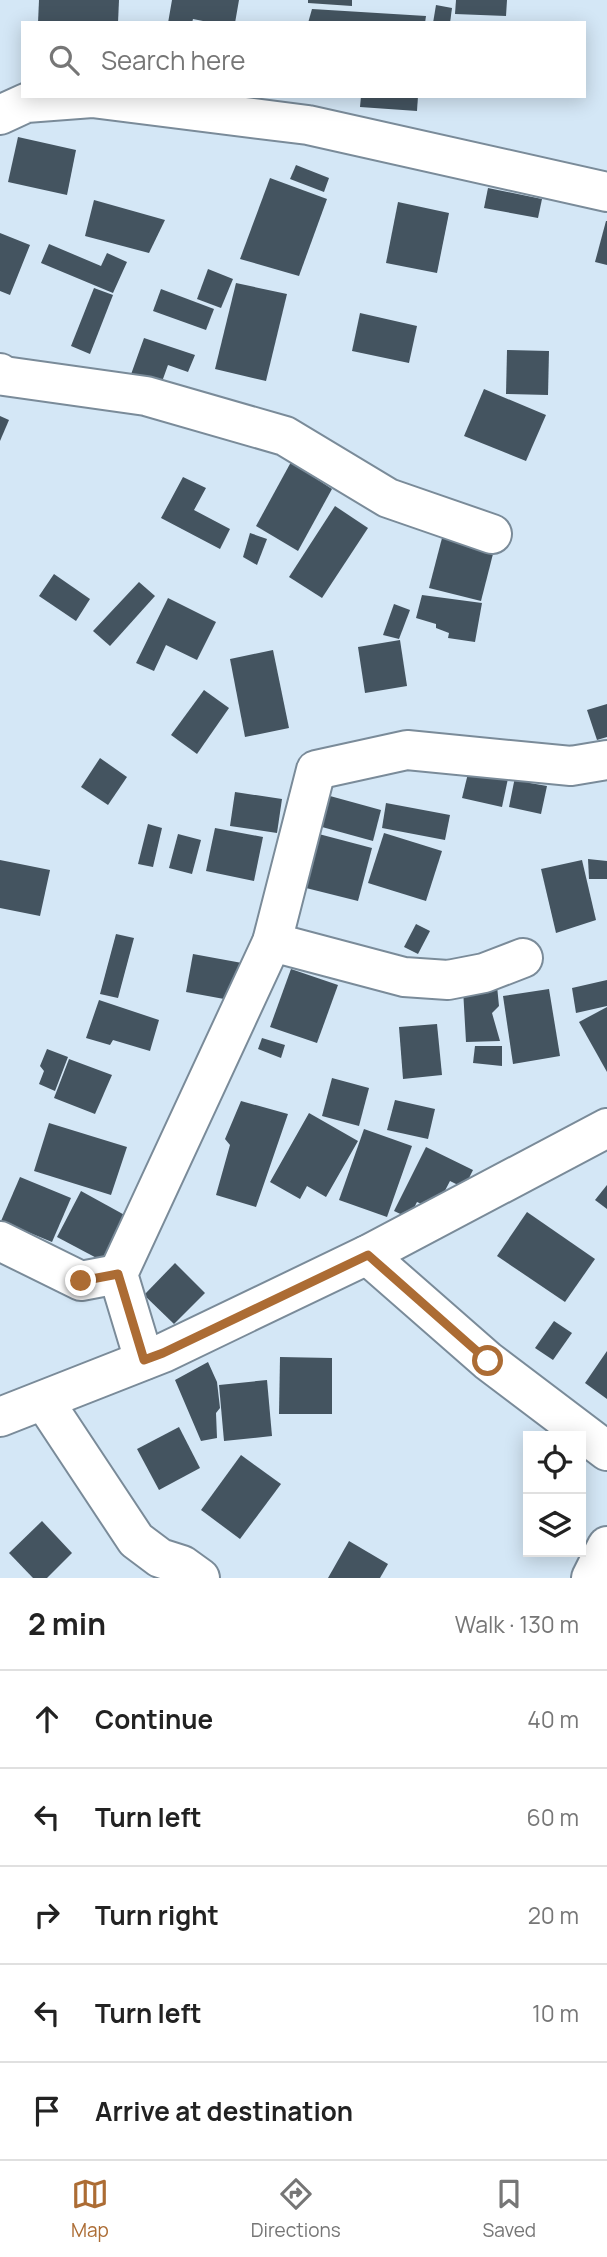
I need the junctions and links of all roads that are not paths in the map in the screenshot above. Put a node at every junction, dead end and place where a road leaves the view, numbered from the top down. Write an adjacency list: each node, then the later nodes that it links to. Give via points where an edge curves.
1 (9, 103): 2 (street, via 92,98 308,125)
2 (607, 191)
3 (0, 373): 4 (street, via 146,396 285,436 388,498)
4 (492, 534)
5 (607, 760): 6 (street, via 571,766 407,750 316,770)
6 (272, 942): 7 (street, via 404,977 448,980); 11 (street)
7 (523, 958)
8 (607, 1128): 10 (street)
9 (0, 1241): 11 (street, via 81,1281)
10 (368, 1255): 12 (street); 15 (street, via 488,1361)
11 (118, 1274): 12 (street)
12 (144, 1360): 13 (street)
13 (44, 1401): 14 (street); 17 (street, via 136,1540)
14 (0, 1417)
15 (607, 1451)
16 (607, 1546): 18 (street)
17 (200, 1578)
18 (591, 1578)

